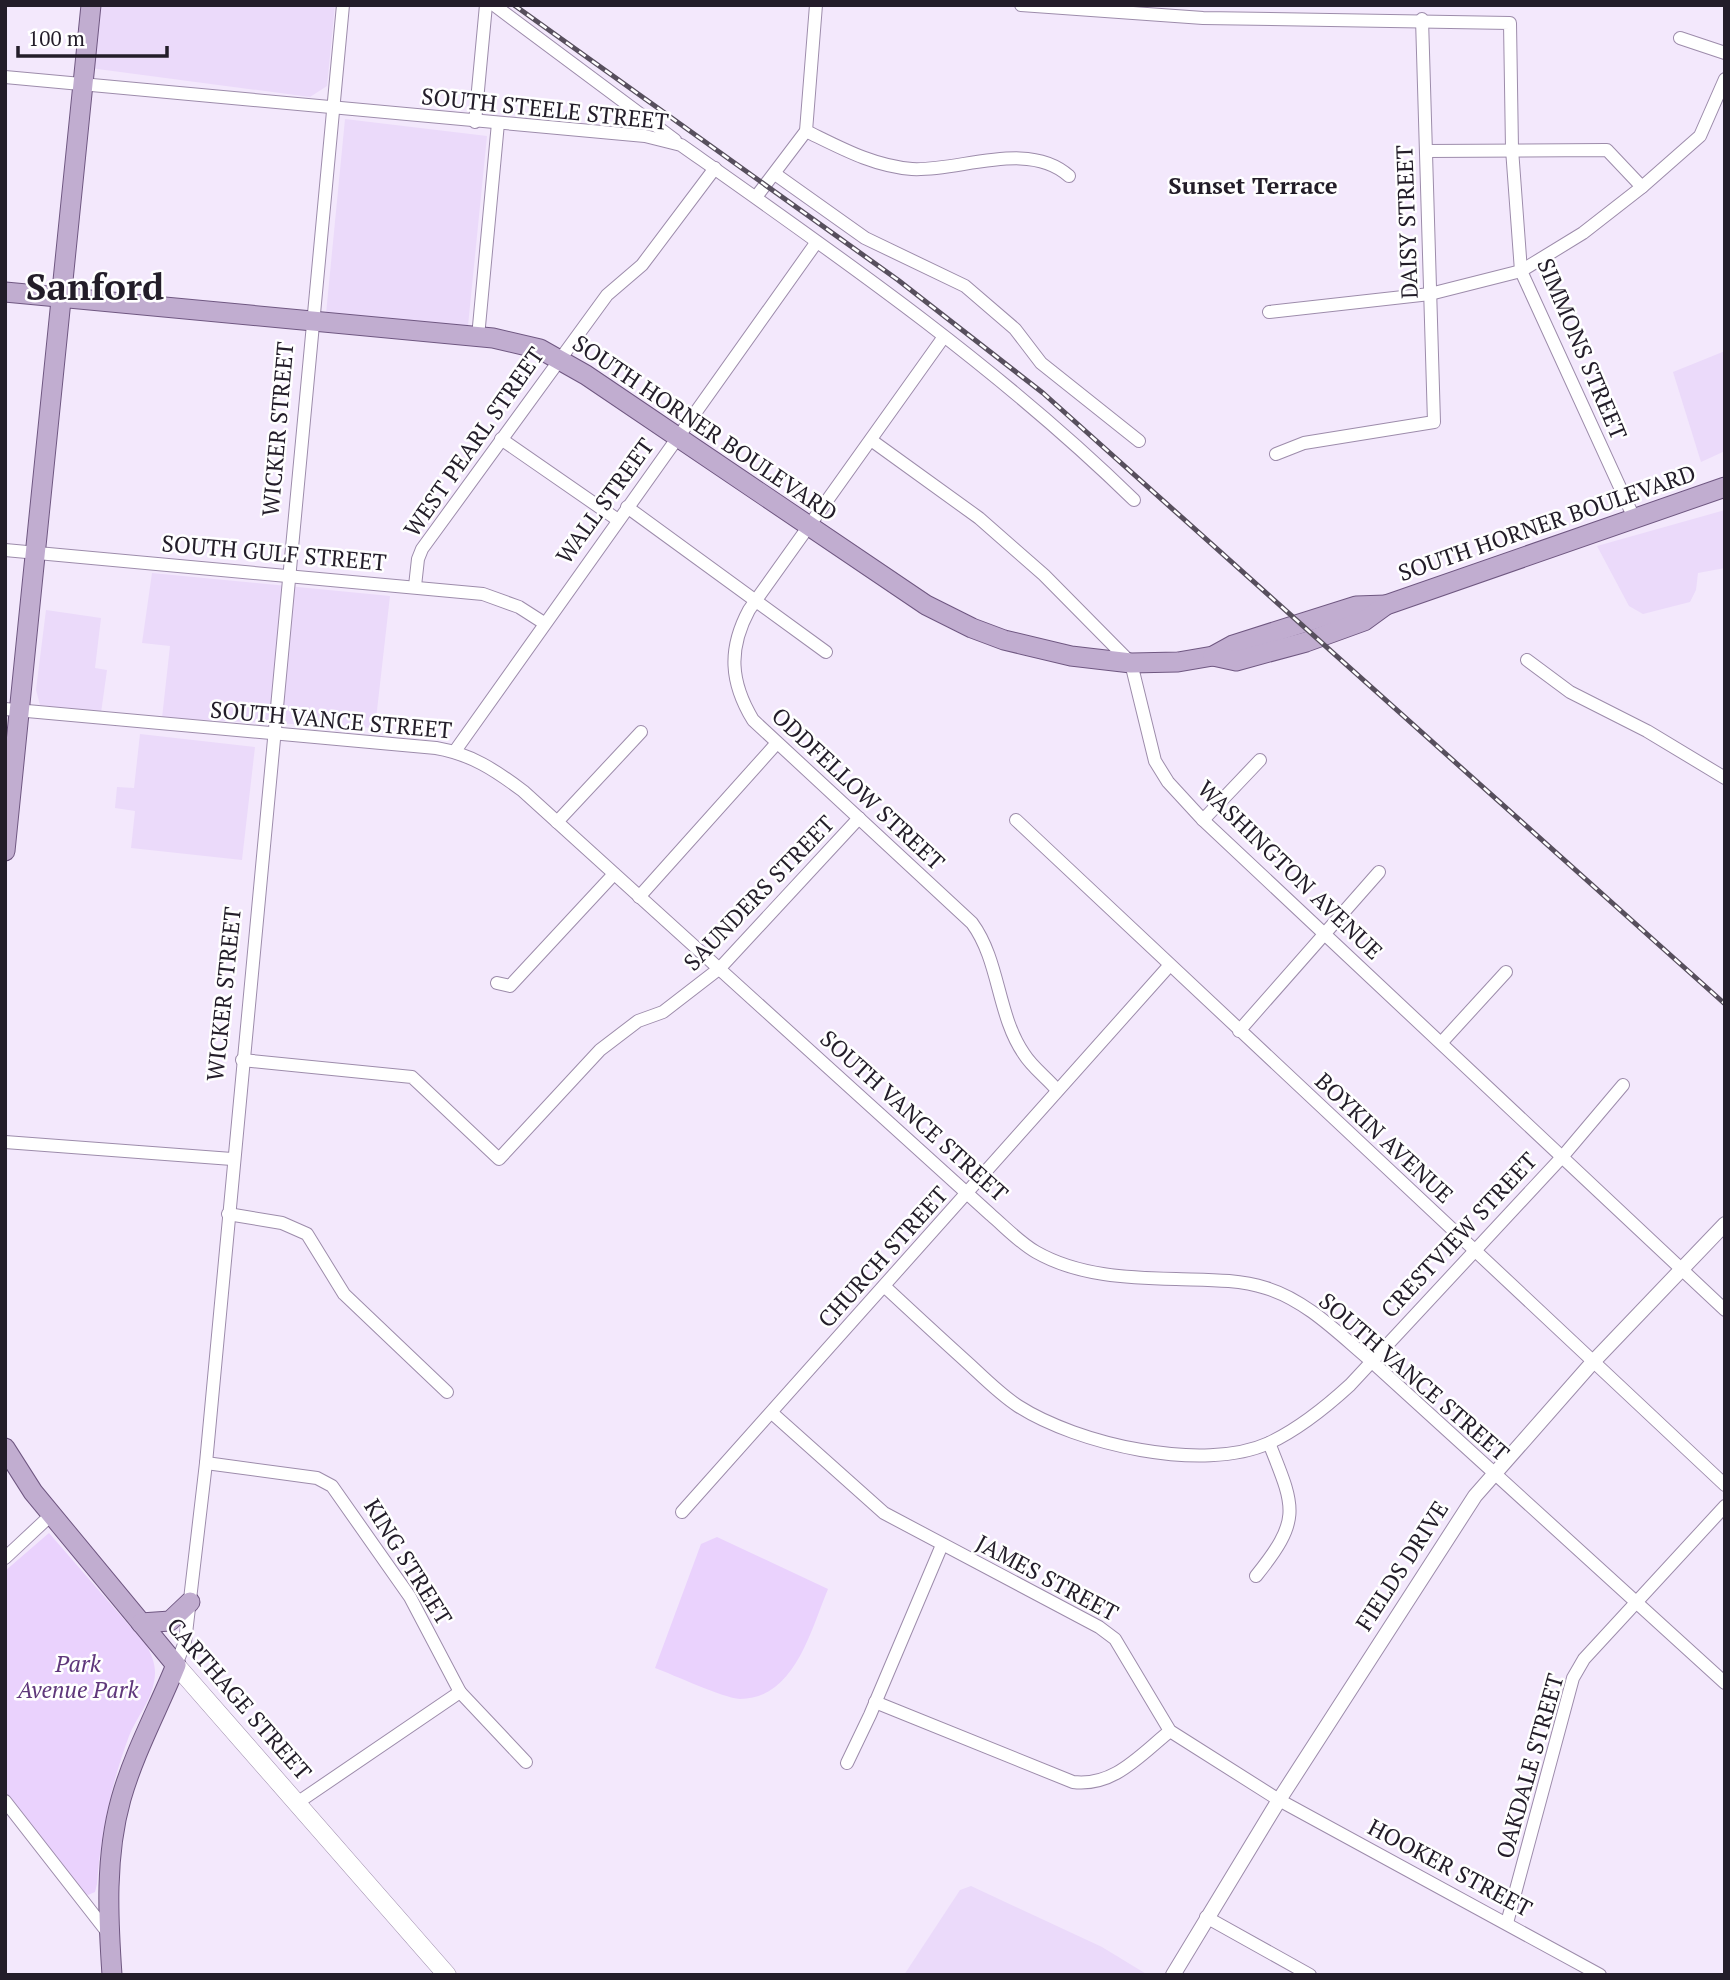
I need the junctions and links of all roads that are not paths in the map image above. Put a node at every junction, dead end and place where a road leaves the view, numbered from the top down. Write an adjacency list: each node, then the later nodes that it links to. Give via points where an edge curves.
1 (91, 5): 13 (main road)
2 (343, 5): 14 (street, WICKER STREET)
3 (486, 5): 15 (street)
4 (495, 5): 18 (street)
5 (816, 5): 17 (street)
6 (1021, 5): 7 (street)
7 (1171, 10): 8 (street)
8 (1422, 19): 19 (street, SIMMONS STREET, via 1510,23); 20 (street, DAISY STREET)
9 (1680, 38): 10 (street)
10 (1725, 53)
11 (5, 76): 13 (street, SOUTH STEELE STREET)
12 (1725, 79): 24 (street, via 1700,136)
13 (82, 85): 14 (street, SOUTH STEELE STREET); 30 (main road)
14 (332, 108): 15 (street, SOUTH STEELE STREET); 32 (street, WICKER STREET)
15 (475, 122): 16 (street, SOUTH STEELE STREET)
16 (498, 123): 18 (street, SOUTH STEELE STREET, via 645,136); 33 (street)
17 (806, 131): 22 (street); 23 (street, via 868,161 893,167 915,169 992,159 1044,162)
18 (681, 145): 21 (street, SOUTH STEELE STREET)
19 (1513, 149): 20 (street); 24 (street, via 1607,150); 27 (street, SIMMONS STREET)
20 (1426, 151): 29 (street, DAISY STREET)
21 (715, 169): 25 (street, SOUTH STEELE STREET); 35 (street, WEST PEARL STREET, via 642,265 607,295)
22 (775, 174): 25 (street); 39 (street, via 865,238 965,286 1015,329 1041,363)
23 (1069, 176)
24 (1642, 187): 27 (street, via 1583,233)
25 (756, 197): 26 (street, SOUTH STEELE STREET)
26 (816, 243): 34 (street, SOUTH STEELE STREET); 36 (street, WALL STREET)
27 (1521, 271): 29 (street); 44 (street, SIMMONS STREET)
28 (5, 292): 30 (main road, SOUTH HORNER BOULEVARD)
29 (1430, 294): 31 (street); 40 (street, DAISY STREET, via 1434,422 1304,443)
30 (60, 296): 32 (main road, SOUTH HORNER BOULEVARD); 48 (main road)
31 (1269, 312)
32 (313, 320): 33 (main road, SOUTH HORNER BOULEVARD); 49 (street, WICKER STREET)
33 (478, 337): 35 (main road, SOUTH HORNER BOULEVARD, via 519,342)
34 (943, 338): 38 (street, ODDFELLOW STREET); 42 (street, SOUTH STEELE STREET, via 1069,436)
35 (559, 358): 36 (main road, SOUTH HORNER BOULEVARD); 37 (street, WEST PEARL STREET)
36 (677, 438): 43 (street, WALL STREET); 46 (main road, SOUTH HORNER BOULEVARD)
37 (501, 439): 45 (street); 50 (street, WEST PEARL STREET, via 422,549)
38 (871, 440): 46 (street, ODDFELLOW STREET); 55 (street, via 979,518 1044,575)
39 (1139, 441)
40 (1276, 454)
41 (1725, 487): 44 (main road, SOUTH HORNER BOULEVARD)
42 (1134, 500)
43 (627, 507): 45 (street, WALL STREET); 51 (street)
44 (1634, 518): 55 (main road, SOUTH HORNER BOULEVARD, via 1386,606 1364,621 1306,642 1236,662 1213,656)
45 (618, 520): 52 (street, WALL STREET)
46 (807, 526): 51 (street, ODDFELLOW STREET); 55 (main road, SOUTH HORNER BOULEVARD, via 900,589 972,628 1043,650)
47 (5, 550): 48 (street, SOUTH GULF STREET)
48 (36, 553): 49 (street, SOUTH GULF STREET); 56 (main road)
49 (289, 577): 50 (street, SOUTH GULF STREET); 58 (street, WICKER STREET)
50 (415, 586): 52 (street, SOUTH GULF STREET, via 483,594 519,607)
51 (756, 601): 53 (street); 59 (street, ODDFELLOW STREET, via 740,626 733,669 742,702)
52 (544, 623): 60 (street, WALL STREET)
53 (826, 652)
54 (1527, 660): 62 (street, via 1570,692)
55 (1130, 663): 65 (street, WASHINGTON AVENUE, via 1155,761)
56 (13, 710): 58 (street, SOUTH VANCE STREET); 67 (main road)
57 (641, 732): 66 (street)
58 (274, 735): 60 (street, SOUTH VANCE STREET); 78 (street, WICKER STREET)
59 (776, 744): 63 (street, ODDFELLOW STREET); 70 (street)
60 (455, 751): 66 (street, SOUTH VANCE STREET, via 488,765)
61 (1260, 760): 65 (street)
62 (1725, 778)
63 (859, 818): 73 (street, SAUNDERS STREET); 80 (street, ODDFELLOW STREET, via 982,937 1024,1054)
64 (1016, 820): 72 (street, BOYKIN AVENUE)
65 (1203, 820): 71 (street, WASHINGTON AVENUE)
66 (557, 822): 69 (street, SOUTH VANCE STREET)
67 (5, 851)
68 (1379, 872): 71 (street)
69 (614, 874): 70 (street, SOUTH VANCE STREET); 75 (street, via 510,986)
70 (639, 897): 73 (street, SOUTH VANCE STREET)
71 (1324, 934): 76 (street); 77 (street, WASHINGTON AVENUE)
72 (1169, 966): 76 (street, BOYKIN AVENUE); 80 (street, CHURCH STREET)
73 (720, 968): 78 (street, SAUNDERS STREET, via 663,1012 638,1021 600,1050 499,1159 412,1077); 84 (street, SOUTH VANCE STREET)
74 (1506, 972): 77 (street)
75 (497, 983)
76 (1238, 1031): 87 (street, BOYKIN AVENUE)
77 (1443, 1042): 82 (street, WASHINGTON AVENUE)
78 (243, 1060): 83 (street, WICKER STREET)
79 (1623, 1085): 82 (street, CRESTVIEW STREET)
80 (1057, 1090): 84 (street, CHURCH STREET)
81 (5, 1142): 83 (street)
82 (1563, 1156): 87 (street, CRESTVIEW STREET); 88 (street, WASHINGTON AVENUE)
83 (232, 1159): 85 (street, WICKER STREET)
84 (968, 1194): 89 (street, CHURCH STREET); 91 (street, SOUTH VANCE STREET, via 1035,1252 1074,1269 1267,1288 1315,1314)
85 (228, 1214): 93 (street, via 282,1223 307,1234 344,1294); 97 (street, WICKER STREET)
86 (1725, 1224): 88 (street, FIELDS DRIVE)
87 (1474, 1250): 91 (street, CRESTVIEW STREET); 92 (street, BOYKIN AVENUE)
88 (1681, 1269): 90 (street, WASHINGTON AVENUE); 92 (street, FIELDS DRIVE)
89 (884, 1286): 94 (street, CHURCH STREET); 95 (street, CRESTVIEW STREET, via 1017,1406 1056,1427 1169,1454 1216,1455)
90 (1725, 1310)
91 (1370, 1360): 95 (street, CRESTVIEW STREET, via 1324,1410); 98 (street, SOUTH VANCE STREET)
92 (1592, 1363): 98 (street, FIELDS DRIVE); 99 (street, BOYKIN AVENUE)
93 (447, 1392)
94 (772, 1413): 101 (street, CHURCH STREET); 103 (street, JAMES STREET, via 884,1513)
95 (1269, 1443): 105 (street, via 1290,1515 1286,1537)
96 (5, 1448): 102 (main road, CARTHAGE STREET)
97 (206, 1463): 107 (street, WICKER STREET); 111 (street, KING STREET, via 317,1478 332,1486 410,1597)
98 (1493, 1474): 106 (street, SOUTH VANCE STREET); 116 (street, FIELDS DRIVE, via 1450,1531)
99 (1725, 1485)
100 (1725, 1506): 106 (street, OAKDALE STREET)
101 (682, 1513)
102 (51, 1515): 104 (street); 108 (main road, CARTHAGE STREET)
103 (942, 1545): 112 (street); 113 (street, JAMES STREET, via 1115,1639)
104 (5, 1558)
105 (1256, 1576)
106 (1636, 1601): 110 (street, SOUTH VANCE STREET); 121 (street, OAKDALE STREET, via 1584,1659 1573,1678)
107 (190, 1602): 108 (main road, via 170,1621); 109 (street, WICKER STREET, via 185,1642)
108 (141, 1623): 109 (main road, CARTHAGE STREET)
109 (176, 1665): 118 (main road, CARTHAGE STREET); 122 (main road, WICKER STREET, via 121,1799 111,1860)
110 (1725, 1683)
111 (460, 1692): 114 (street, KING STREET); 118 (street)
112 (875, 1702): 113 (street, via 1073,1782 1089,1784 1120,1773); 115 (street)
113 (1170, 1731): 116 (street, JAMES STREET)
114 (526, 1762)
115 (846, 1763)
116 (1279, 1800): 120 (street, FIELDS DRIVE); 121 (street, HOOKER STREET)
117 (5, 1801): 119 (street)
118 (297, 1803): 124 (main road, CARTHAGE STREET)
119 (11, 1818): 122 (street)
120 (1206, 1917): 125 (street, FIELDS DRIVE); 126 (street)
121 (1507, 1923): 127 (street, HOOKER STREET)
122 (108, 1933): 123 (main road, WICKER STREET)
123 (112, 1975)
124 (447, 1975)
125 (1173, 1975)
126 (1310, 1975)
127 (1600, 1975)

